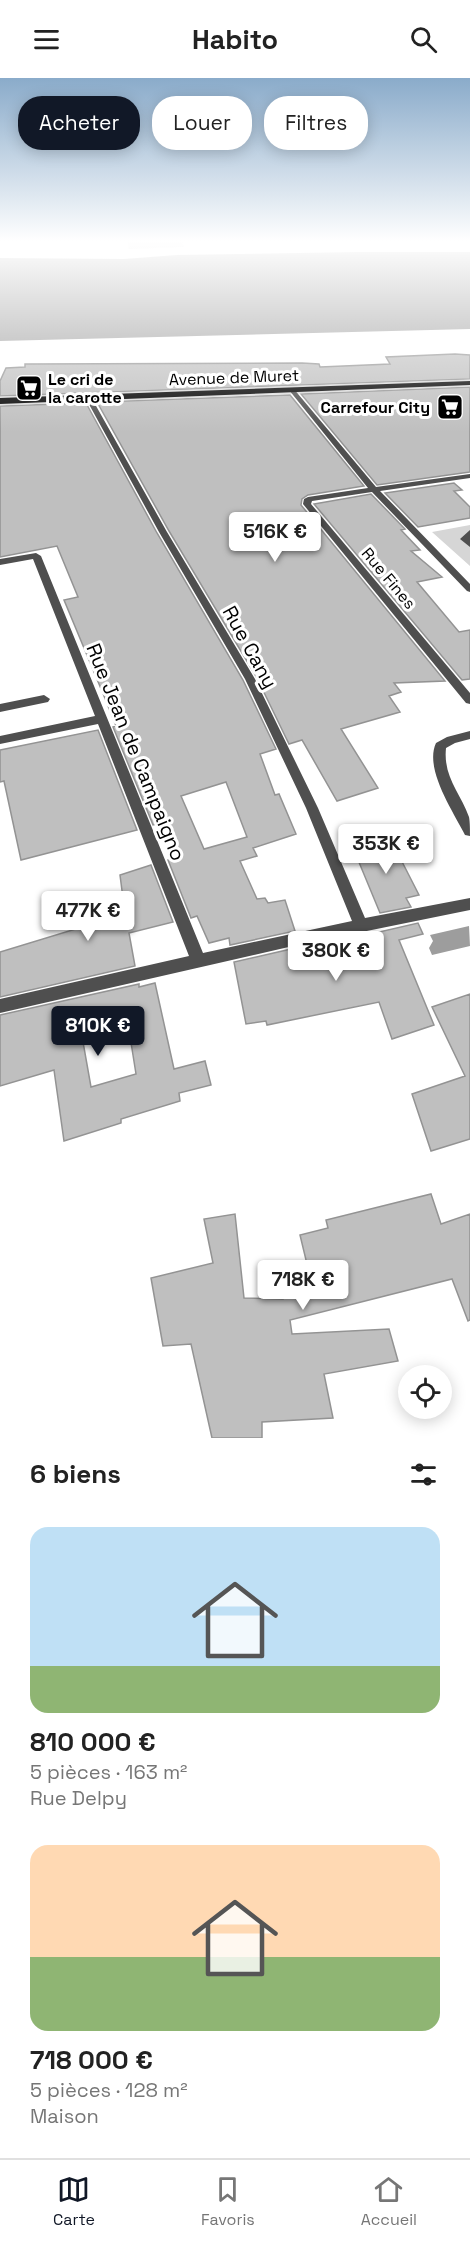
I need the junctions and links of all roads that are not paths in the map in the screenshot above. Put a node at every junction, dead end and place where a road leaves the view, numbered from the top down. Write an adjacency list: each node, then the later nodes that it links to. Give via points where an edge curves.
1 (470, 377): 4 (main road, Avenue de Muret)
2 (470, 383): 3 (main road, Avenue de Muret)
3 (291, 389): 5 (main road, Avenue de Muret); 8 (street)
4 (0, 394)
5 (88, 398): 6 (main road, Avenue de Muret); 21 (street, Rue Cany, via 250,680 312,808)
6 (0, 401)
7 (470, 476): 8 (street)
8 (375, 490): 12 (street); 14 (street, Rue Fines, via 308,499 307,504)
9 (470, 533): 10 (street, via 464,538)
10 (470, 544)
11 (0, 562): 16 (street, Rue Jean de Campaigno, via 36,556)
12 (470, 589)
13 (44, 699): 15 (street)
14 (470, 700)
15 (0, 708)
16 (102, 719): 18 (street); 22 (street, Rue Jean de Campaigno)
17 (470, 735): 19 (street, via 440,746 437,759)
18 (0, 740)
19 (470, 831)
20 (470, 904): 21 (street)
21 (360, 924): 22 (street)
22 (199, 962): 23 (street)
23 (0, 1005)

